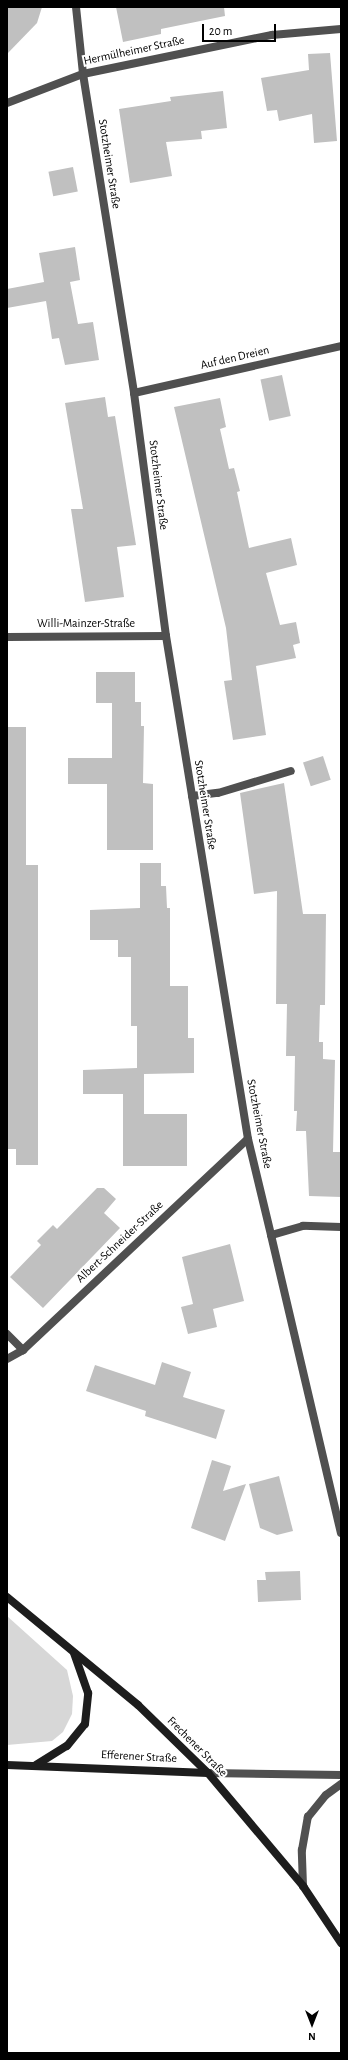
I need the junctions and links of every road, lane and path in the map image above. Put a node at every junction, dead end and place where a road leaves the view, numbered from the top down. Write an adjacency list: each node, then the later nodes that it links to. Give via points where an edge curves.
1 (76, 7): 3 (street, Stotzheimer Straße)
2 (341, 29): 3 (street, Hermülheimer Straße, via 272,35)
3 (83, 74): 4 (street, Hermülheimer Straße); 6 (street, Stotzheimer Straße)
4 (7, 103)
5 (341, 346): 6 (street, Auf den Dreien)
6 (134, 393): 7 (street, Stotzheimer Straße)
7 (166, 636): 8 (street, Willi-Mainzer-Straße); 10 (street, Stotzheimer Straße)
8 (7, 637)
9 (291, 771): 10 (street, via 218,793)
10 (192, 796): 11 (street, Stotzheimer Straße)
11 (248, 1139): 13 (street, Stotzheimer Straße); 15 (street, Albert-Schneider-Straße)
12 (341, 1227): 13 (street, via 303,1226)
13 (271, 1235): 17 (street, Stotzheimer Straße)
14 (7, 1334): 15 (street)
15 (23, 1350): 16 (street, Albert-Schneider-Straße)
16 (7, 1359)
17 (341, 1533)
18 (7, 1597): 19 (main road, Frechener Straße)
19 (74, 1652): 21 (main road, via 88,1693 85,1724 67,1746); 22 (main road, Frechener Straße, via 138,1705)
20 (7, 1765): 21 (main road, Efferener Straße)
21 (36, 1765): 22 (main road, Efferener Straße)
22 (208, 1773): 23 (street, Efferener Straße); 25 (main road, Frechener Straße)
23 (341, 1775)
24 (341, 1784): 25 (street, via 326,1795 308,1817 302,1850)
25 (304, 1886): 26 (main road, Frechener Straße)
26 (341, 1943)

